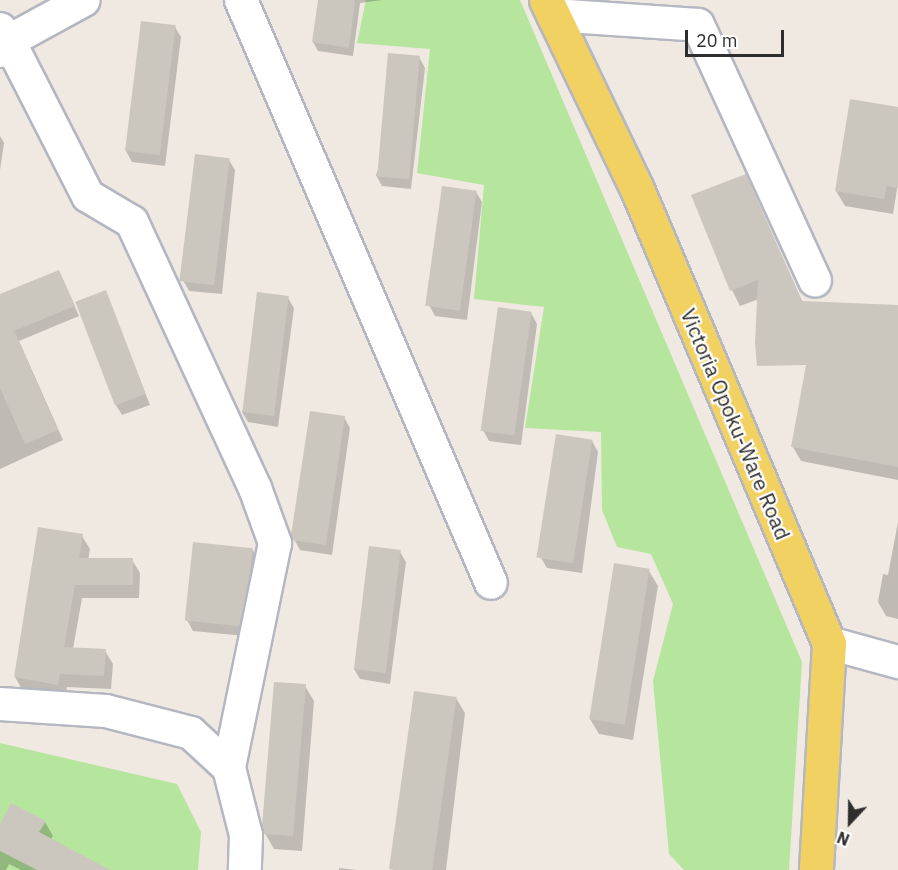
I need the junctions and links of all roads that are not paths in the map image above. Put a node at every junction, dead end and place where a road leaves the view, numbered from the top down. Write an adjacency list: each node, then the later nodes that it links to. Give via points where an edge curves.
1 (84, 0): 4 (street)
2 (241, 0): 6 (street)
3 (549, 7): 5 (street, via 698,24); 7 (main road, Victoria Opoku-Ware Road, via 637,189)
4 (3, 40): 10 (street, via 88,196 132,222 255,488 275,543)
5 (815, 281)
6 (491, 583)
7 (828, 643): 8 (street); 12 (main road, Victoria Opoku-Ware Road)
8 (898, 662)
9 (0, 704): 10 (street, via 106,711 191,734)
10 (229, 768): 11 (street, via 246,835)
11 (245, 870)
12 (816, 870)

